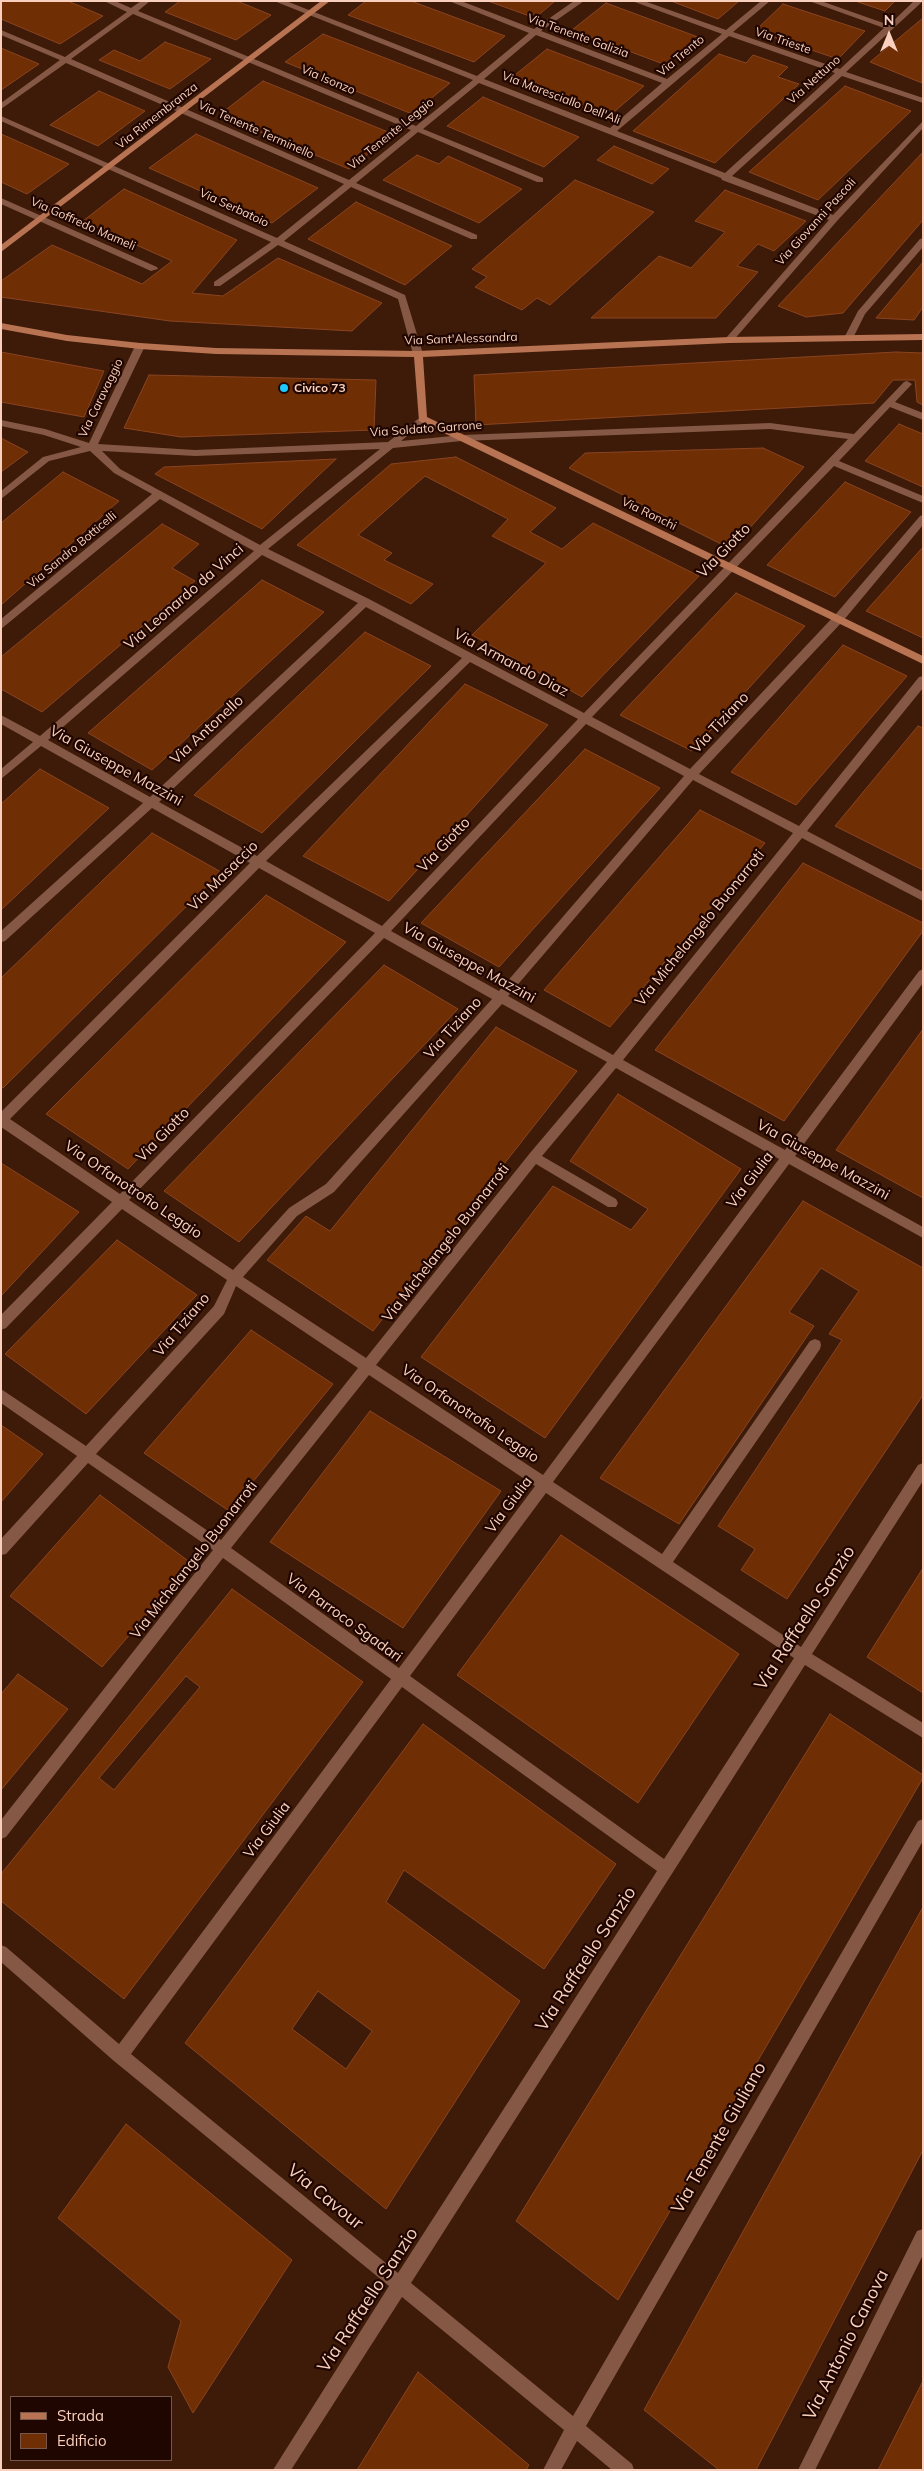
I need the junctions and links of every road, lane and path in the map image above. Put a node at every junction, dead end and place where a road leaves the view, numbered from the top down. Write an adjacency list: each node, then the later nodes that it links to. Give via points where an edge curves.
1 (108, 1): 11 (street, Via Isonzo)
2 (146, 1): 11 (street)
3 (278, 1): 12 (street, Via Maresciallo Dell'Ali)
4 (326, 1): 12 (street, Via Rimembranza)
5 (453, 1): 15 (street, Via Tenente Galizia)
6 (580, 1): 15 (street, Via Tenente Leggio)
7 (636, 1): 16 (street, Via Trieste)
8 (766, 1): 16 (street, Via Trento)
9 (813, 1): 13 (street)
10 (919, 1): 13 (street, Via Nettuno)
11 (132, 11): 17 (street); 18 (street, Via Isonzo)
12 (310, 14): 18 (street, Via Rimembranza); 20 (street, Via Maresciallo Dell'Ali)
13 (888, 27): 19 (street, Via Nettuno)
14 (1, 32): 17 (street, Via Tenente Terminello)
15 (534, 32): 20 (street, Via Tenente Leggio); 21 (street, Via Tenente Galizia)
16 (726, 33): 19 (street, Via Trieste); 21 (street, Via Trento)
17 (64, 60): 23 (street); 24 (street, Via Tenente Terminello)
18 (250, 60): 24 (street, Via Rimembranza); 27 (street, Via Isonzo)
19 (841, 73): 22 (street, Via Trieste); 30 (street, Via Nettuno)
20 (478, 80): 27 (street, Via Tenente Leggio); 28 (street, Via Maresciallo Dell'Ali)
21 (668, 82): 28 (street, Via Trento)
22 (923, 101)
23 (1, 107)
24 (182, 112): 29 (street, Via Rimembranza); 32 (street, Via Tenente Terminello)
25 (1, 118): 29 (street, Via Serbatoio)
26 (923, 123): 35 (street, Via Giovanni Pascoli)
27 (415, 130): 31 (street, Via Isonzo); 32 (street, Via Tenente Leggio)
28 (612, 131): 30 (street, Via Maresciallo Dell'Ali)
29 (112, 166): 34 (street, Via Rimembranza); 38 (street, Via Serbatoio)
30 (725, 178): 35 (street, Via Maresciallo Dell'Ali)
31 (540, 180)
32 (348, 184): 36 (street, Via Tenente Terminello); 38 (street, Via Tenente Leggio)
33 (1, 201): 34 (street, Via Goffredo Mameli)
34 (40, 218): 39 (street, Via Rimembranza); 40 (street, Via Goffredo Mameli)
35 (834, 219): 45 (street, Via Giovanni Pascoli)
36 (474, 237)
37 (923, 240): 44 (street, via 861,313)
38 (277, 242): 41 (street, Via Tenente Leggio); 47 (street, Via Serbatoio, via 402,297)
39 (1, 249)
40 (154, 269)
41 (217, 284)
42 (1, 326): 46 (street, Via Sant'Alessandra)
43 (923, 337): 44 (street, Via Sant'Alessandra)
44 (849, 338): 45 (street, Via Sant'Alessandra)
45 (730, 340): 47 (street, Via Sant'Alessandra)
46 (140, 346): 47 (street, Via Sant'Alessandra, via 216,351); 56 (street, Via Caravaggio)
47 (418, 354): 51 (street)
48 (907, 384): 49 (street, Via Giotto)
49 (888, 403): 50 (street); 53 (street, Via Giotto)
50 (923, 417)
51 (422, 419): 54 (street, Via Ronchi); 55 (street, Via Leonardo da Vinci)
52 (1, 423): 56 (street, Via Soldato Garrone, via 45,432)
53 (855, 437): 54 (street, Via Soldato Garrone, via 770,426); 57 (street, Via Giotto)
54 (462, 438): 55 (street, Via Soldato Garrone); 63 (street, Via Ronchi)
55 (389, 445): 56 (street, Via Soldato Garrone, via 195,453); 62 (street, Via Leonardo da Vinci)
56 (92, 447): 58 (street, Via Armando Diaz, via 117,471); 59 (street, Via Caravaggio, via 46,460)
57 (832, 461): 60 (street); 63 (street, Via Giotto)
58 (159, 494): 62 (street, Via Armando Diaz); 66 (street, Via Sandro Botticelli)
59 (1, 496)
60 (923, 500)
61 (923, 518): 65 (street, Via Tiziano)
62 (261, 550): 64 (street, Via Armando Diaz); 72 (street, Via Leonardo da Vinci)
63 (730, 567): 65 (street, Via Ronchi); 70 (street, Via Giotto)
64 (365, 602): 67 (street, Via Armando Diaz); 75 (street, Via Antonello)
65 (839, 618): 68 (street, Via Ronchi); 74 (street, Via Tiziano)
66 (1, 625)
67 (469, 657): 70 (street, Via Armando Diaz); 77 (street, Via Masaccio)
68 (923, 660)
69 (923, 680): 76 (street, Via Michelangelo Buonarroti)
70 (584, 718): 74 (street, Via Armando Diaz); 79 (street, Via Giotto)
71 (1, 719): 72 (street, Via Giuseppe Mazzini)
72 (41, 742): 73 (street, Via Leonardo da Vinci); 75 (street, Via Giuseppe Mazzini)
73 (1, 775)
74 (691, 775): 76 (street, Via Armando Diaz); 82 (street, Via Tiziano)
75 (151, 804): 77 (street, Via Giuseppe Mazzini); 80 (street, Via Antonello)
76 (798, 832): 78 (street, Via Armando Diaz); 83 (street, Via Michelangelo Buonarroti)
77 (258, 862): 79 (street, Via Giuseppe Mazzini); 84 (street, Via Masaccio)
78 (923, 897)
79 (383, 932): 82 (street, Via Giuseppe Mazzini); 87 (street, Via Giotto)
80 (1, 938)
81 (923, 974): 86 (street, Via Giulia)
82 (500, 998): 83 (street, Via Giuseppe Mazzini); 90 (street, Via Tiziano, via 330,1188 293,1212)
83 (615, 1061): 85 (street, Via Michelangelo Buonarroti); 86 (street, Via Giuseppe Mazzini)
84 (1, 1120): 87 (street, Via Orfanotrofio Leggio)
85 (534, 1157): 88 (street); 93 (street, Via Michelangelo Buonarroti)
86 (787, 1157): 89 (street, Via Giuseppe Mazzini); 97 (street, Via Giulia)
87 (120, 1201): 90 (street, Via Orfanotrofio Leggio); 91 (street, Via Giotto)
88 (612, 1203)
89 (923, 1233)
90 (234, 1278): 93 (street, Via Orfanotrofio Leggio); 95 (street, Via Tiziano, via 219,1310)
91 (1, 1324)
92 (815, 1346): 100 (street)
93 (369, 1366): 97 (street, Via Orfanotrofio Leggio); 98 (street, Via Michelangelo Buonarroti)
94 (1, 1395): 95 (street, Via Parroco Sgadari)
95 (86, 1455): 98 (street, Via Parroco Sgadari); 99 (street, Via Tiziano)
96 (923, 1469): 101 (street, Via Raffaello Sanzio)
97 (544, 1484): 100 (street, Via Orfanotrofio Leggio); 102 (street, Via Giulia)
98 (222, 1549): 102 (street, Via Parroco Sgadari); 105 (street, Via Michelangelo Buonarroti)
99 (1, 1550)
100 (664, 1563): 101 (street, Via Orfanotrofio Leggio)
101 (803, 1656): 103 (street, Via Orfanotrofio Leggio); 106 (street, Via Raffaello Sanzio)
102 (400, 1679): 106 (street, Via Parroco Sgadari); 108 (street, Via Giulia)
103 (923, 1731)
104 (923, 1826): 111 (street, Via Tenente Giuliano)
105 (1, 1832)
106 (666, 1868): 110 (street, Via Raffaello Sanzio)
107 (1, 1952): 108 (street, Via Cavour)
108 (120, 2054): 110 (street, Via Cavour)
109 (923, 2237): 115 (street, Via Antonio Canova)
110 (400, 2285): 111 (street, Via Cavour); 112 (street, Via Raffaello Sanzio)
111 (574, 2428): 113 (street, Via Tenente Giuliano); 114 (street, Via Cavour)
112 (281, 2470)
113 (551, 2470)
114 (626, 2470)
115 (806, 2470)

